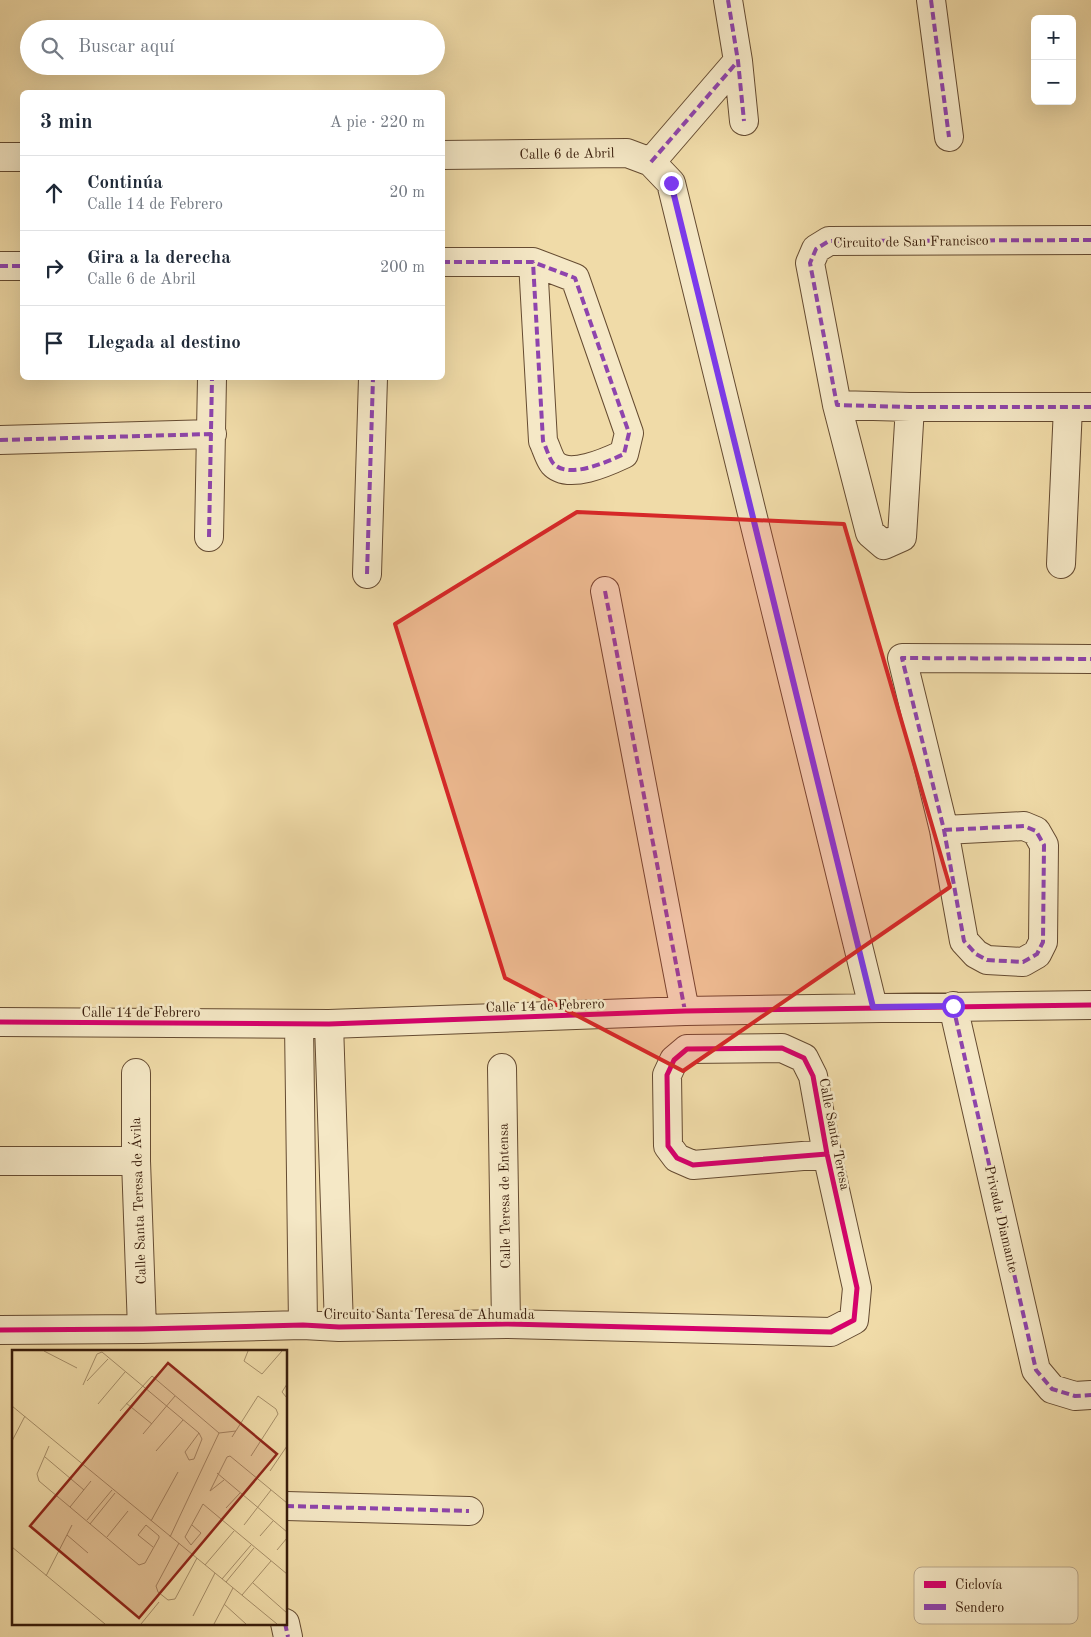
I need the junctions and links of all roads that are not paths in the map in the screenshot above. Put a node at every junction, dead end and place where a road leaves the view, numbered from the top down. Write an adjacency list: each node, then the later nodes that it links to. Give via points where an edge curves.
1 (728, 0): 3 (street)
2 (931, 0): 5 (street)
3 (738, 61): 4 (street); 9 (street)
4 (744, 121)
5 (949, 137)
6 (445, 155): 9 (street, Calle 6 de Abril, via 627,153)
7 (0, 157): 8 (street)
8 (20, 157)
9 (651, 162): 30 (street, Calle 6 de Abril, via 671,183)
10 (1091, 240): 17 (street, Circuito de San Francisco, via 829,240 816,249 810,263)
11 (445, 262): 12 (street)
12 (533, 262): 12 (street, via 575,278 629,433 624,454 604,464 569,471 553,463 544,441)
13 (0, 266): 14 (street)
14 (20, 266)
15 (212, 380): 20 (street)
16 (373, 380): 24 (street)
17 (837, 405): 18 (street); 18 (street, Circuito de San Francisco, via 870,533 884,545 902,537)
18 (910, 407): 19 (street)
19 (1079, 407): 23 (street)
20 (212, 434): 21 (street); 22 (street)
21 (0, 440)
22 (209, 537)
23 (1061, 564)
24 (367, 574)
25 (605, 591): 31 (street)
26 (1091, 659): 27 (street, via 902,658)
27 (944, 830): 27 (street, via 964,941 987,960 1023,962 1037,954 1042,942 1044,845 1036,831 1024,826)
28 (1091, 1005): 29 (street, Calle 14 de Febrero)
29 (953, 1006): 30 (street, Calle 14 de Febrero); 46 (street, Privada Diamante, via 1036,1370 1052,1389 1076,1396)
30 (873, 1007): 31 (street, Calle 14 de Febrero)
31 (685, 1011): 34 (street, Calle 14 de Febrero)
32 (0, 1022): 33 (street, Calle 14 de Febrero)
33 (299, 1024): 34 (street, Calle 14 de Febrero); 42 (street)
34 (329, 1024): 43 (street)
35 (502, 1068): 41 (street, Calle Teresa de Entensa)
36 (136, 1073): 39 (street, Calle Santa Teresa de Ávila)
37 (827, 1154): 37 (street, Calle Santa Teresa, via 813,1076 804,1058 782,1048 687,1049 674,1060 667,1075 668,1146 677,1158 693,1165); 40 (street, Calle Santa Teresa, via 857,1288)
38 (0, 1161): 39 (street)
39 (136, 1161): 44 (street, Calle Santa Teresa de Ávila)
40 (854, 1320): 41 (street, Circuito Santa Teresa de Ahumada, via 832,1332)
41 (506, 1324): 43 (street, Circuito Santa Teresa de Ahumada)
42 (303, 1325): 43 (street, Circuito Santa Teresa de Ahumada); 44 (street, Circuito Santa Teresa de Ahumada)
43 (339, 1327)
44 (142, 1329): 45 (street, Circuito Santa Teresa de Ahumada)
45 (0, 1330)
46 (1091, 1395)
47 (288, 1506): 48 (street)
48 (469, 1511)
49 (285, 1624): 50 (street)
50 (288, 1637)

